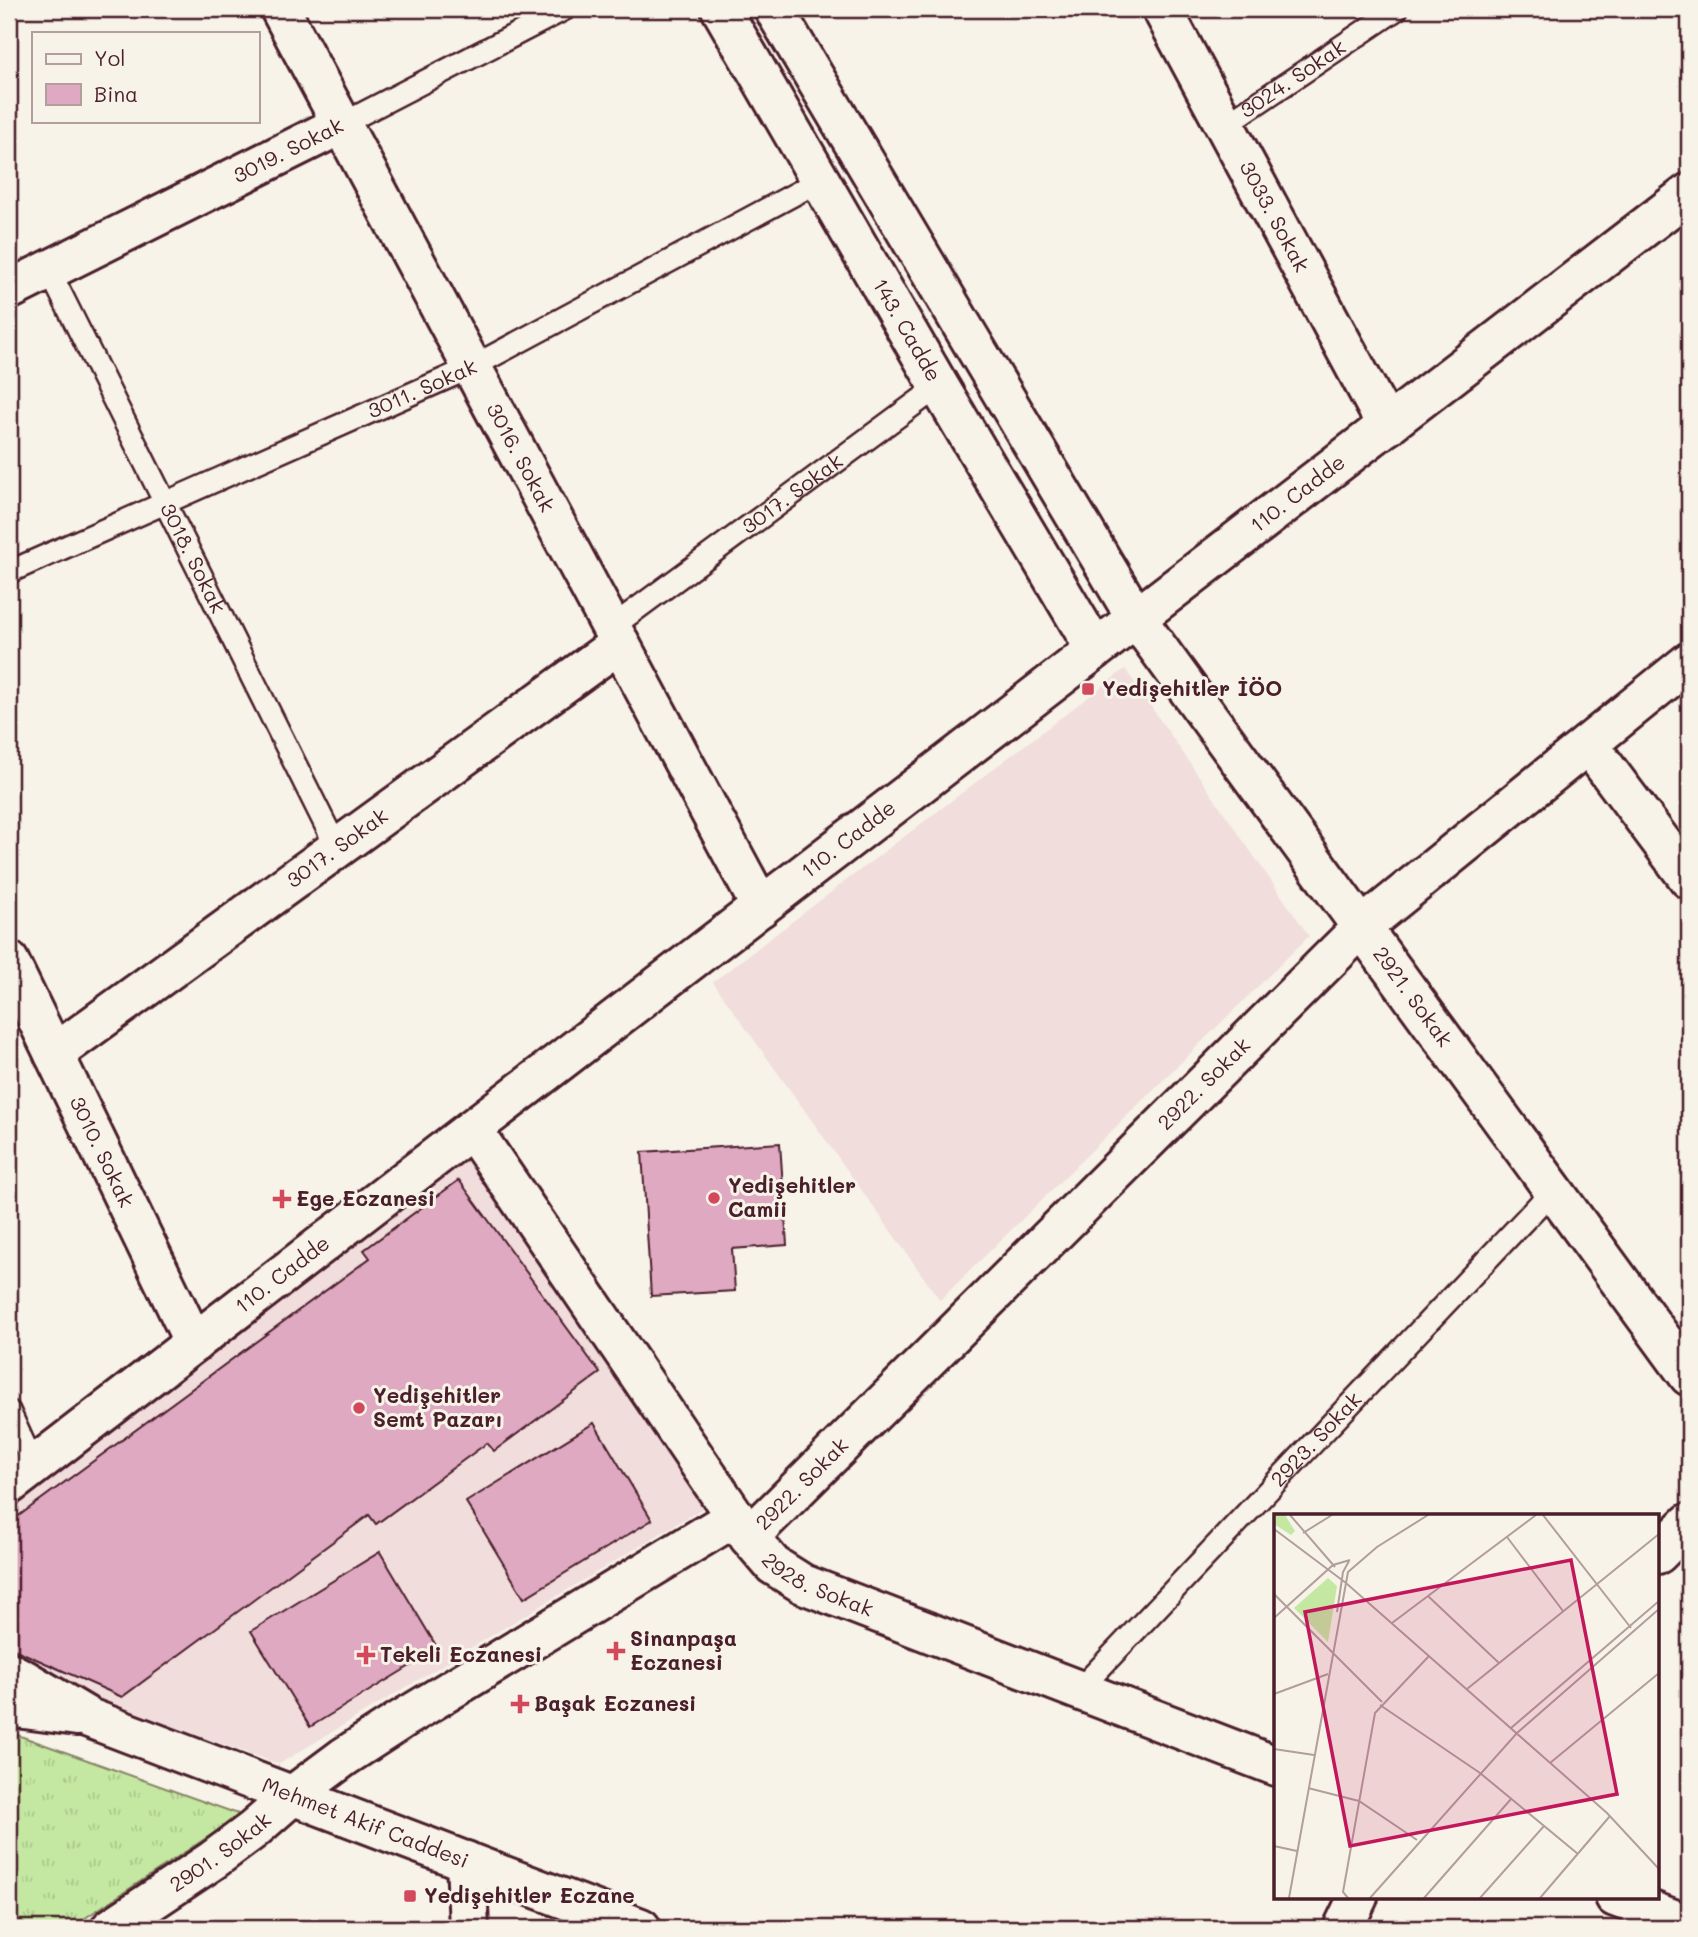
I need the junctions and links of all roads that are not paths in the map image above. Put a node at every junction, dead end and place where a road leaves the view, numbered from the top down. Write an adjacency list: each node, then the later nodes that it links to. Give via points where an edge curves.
1 (280, 9): 7 (street, 3016. Sokak)
2 (565, 9): 7 (lane, 3019. Sokak)
3 (721, 9): 9 (street, 143. Cadde)
4 (774, 9): 18 (street)
5 (1162, 9): 8 (street, 3033. Sokak)
6 (1397, 9): 8 (lane, 3024. Sokak)
7 (342, 124): 11 (street, 3019. Sokak); 13 (street, 3016. Sokak)
8 (1225, 125): 15 (street, 3033. Sokak)
9 (821, 180): 13 (lane, 3011. Sokak); 14 (street, 143. Cadde)
10 (1689, 193): 15 (street, 110. Cadde)
11 (49, 270): 12 (street, 3019. Sokak); 16 (lane, 3018. Sokak)
12 (9, 290)
13 (472, 367): 16 (lane, 3011. Sokak); 19 (street, 3016. Sokak)
14 (939, 386): 19 (lane, 3017. Sokak); 20 (street, 143. Cadde)
15 (1387, 426): 18 (street, 110. Cadde)
16 (165, 503): 17 (lane, 3011. Sokak); 23 (lane, 3018. Sokak)
17 (9, 572)
18 (1136, 618): 20 (street, 110. Cadde); 26 (street, 2921. Sokak)
19 (616, 635): 23 (street, 3017. Sokak); 25 (street, 3016. Sokak)
20 (1095, 649): 25 (street, 110. Cadde)
21 (1689, 662): 22 (street, 2922. Sokak)
22 (1588, 744): 24 (street); 26 (street, 2922. Sokak)
23 (337, 848): 28 (street, 3017. Sokak)
24 (1689, 879)
25 (761, 907): 29 (street, 110. Cadde)
26 (1362, 927): 30 (street, 2921. Sokak); 36 (street, 2922. Sokak)
27 (9, 961): 28 (street, 3010. Sokak)
28 (54, 1054): 31 (street, 3010. Sokak)
29 (472, 1129): 31 (street, 110. Cadde); 36 (street, 2928. Sokak)
30 (1553, 1190): 32 (street, 2921. Sokak); 39 (lane, 2923. Sokak)
31 (194, 1343): 34 (street, 110. Cadde)
32 (1689, 1376)
33 (9, 1411): 34 (lane)
34 (22, 1475)
35 (1689, 1523): 37 (street)
36 (742, 1527): 39 (street, 2928. Sokak, via 773,1565 803,1584); 43 (street, 2922. Sokak, via 401,1720)
37 (1660, 1552)
38 (9, 1672): 41 (street, Mehmet Akif Caddesi)
39 (1079, 1690): 42 (street, 2928. Sokak)
40 (9, 1707): 41 (street, Mehmet Akif Caddesi)
41 (89, 1718): 43 (street, Mehmet Akif Caddesi)
42 (1274, 1765)
43 (293, 1795): 44 (street, Mehmet Akif Caddesi); 48 (street, 2901. Sokak, via 213,1860)
44 (466, 1861): 49 (street); 50 (street, Mehmet Akif Caddesi)
45 (1358, 1898): 51 (street)
46 (1618, 1898): 47 (street)
47 (1689, 1926)
48 (111, 1928)
49 (469, 1928)
50 (641, 1928)
51 (1343, 1928)

